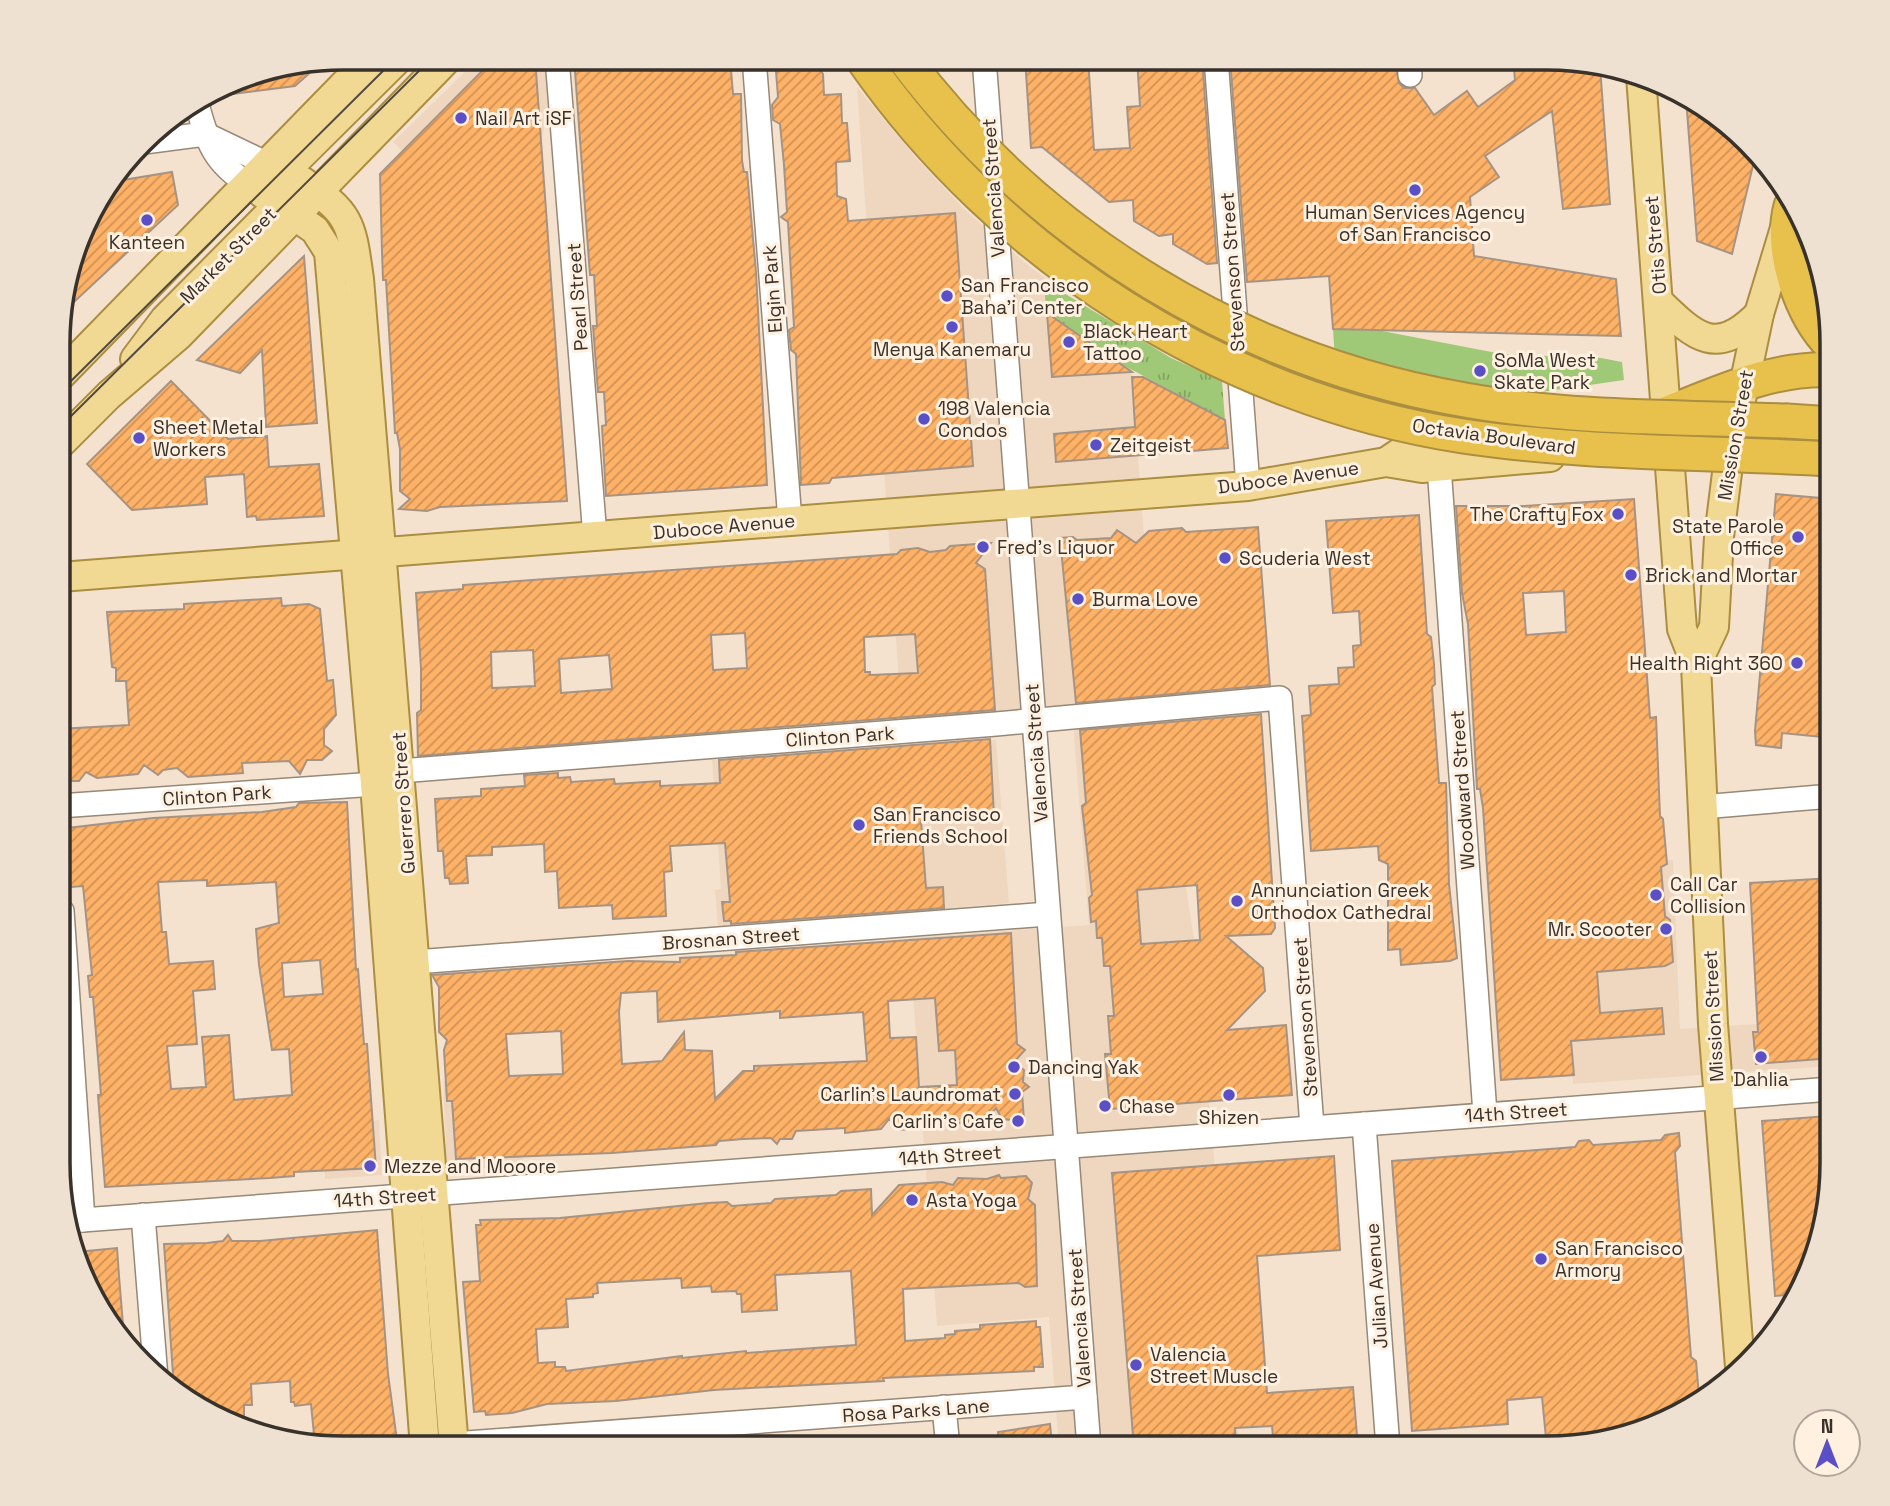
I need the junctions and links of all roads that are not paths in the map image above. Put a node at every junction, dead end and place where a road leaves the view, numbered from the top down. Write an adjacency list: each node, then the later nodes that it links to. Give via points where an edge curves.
1 (362, 70): 14 (main road, Market Street)
2 (388, 70): 14 (main road, Market Street)
3 (436, 70): 14 (main road, Market Street, via 369,137)
4 (558, 70): 38 (street, Pearl Street)
5 (755, 70): 37 (street, Elgin Park)
6 (870, 70): 31 (highway, Octavia Boulevard, bridge, via 949,165 1049,255 1140,318 1272,383 1368,415 1462,436 1587,448)
7 (914, 70): 27 (highway, Octavia Boulevard, bridge, via 974,141 1081,236 1189,304 1285,350 1378,381 1467,401 1565,411)
8 (985, 70): 36 (street, Valencia Street)
9 (1217, 70): 35 (street, Stevenson Street)
10 (1642, 87): 18 (main road, Otis Street)
11 (199, 112): 12 (street)
12 (205, 134): 13 (street); 14 (street); 15 (street, via 224,169)
13 (161, 140)
14 (293, 177): 15 (main road, Market Street); 15 (main road, Market Street); 39 (main road, Guerrero Street, via 344,215 355,246)
15 (272, 199): 21 (main road, Market Street, via 219,215); 28 (main road, Market Street, via 165,319 109,396); 40 (main road, Guerrero Street, via 315,230 329,252)
16 (1788, 216): 19 (main road, Mission Street)
17 (1789, 217): 20 (highway, via 1793,266 1803,302)
18 (1660, 303): 19 (main road, via 1693,334 1709,340 1730,336); 24 (main road, Otis Street)
19 (1759, 313): 23 (main road, Mission Street)
20 (1819, 331)
21 (70, 366)
22 (1820, 371): 23 (highway)
23 (1743, 383): 24 (highway); 25 (main road, Mission Street)
24 (1668, 413): 25 (main road, Duboce Avenue); 29 (main road, Mission Street); 33 (main road, Duboce Avenue, via 1578,419 1414,443)
25 (1737, 416): 26 (main road, Duboce Avenue); 30 (main road, Mission Street)
26 (1820, 421)
27 (1820, 422)
28 (70, 434)
29 (1670, 456): 30 (main road, Duboce Avenue); 34 (main road, Duboce Avenue, via 1591,454); 42 (main road, Mission Street, via 1682,629)
30 (1730, 457): 32 (main road, Duboce Avenue); 42 (main road, Mission Street, via 1714,627)
31 (1820, 459)
32 (1820, 460)
33 (1386, 462): 34 (main road, Duboce Avenue); 35 (main road, Duboce Avenue)
34 (1439, 466): 55 (street, Woodward Street)
35 (1248, 486): 36 (main road, Duboce Avenue)
36 (1017, 503): 37 (main road, Duboce Avenue); 44 (street, Valencia Street)
37 (790, 521): 38 (main road, Duboce Avenue)
38 (595, 537): 39 (main road, Duboce Avenue)
39 (383, 553): 40 (main road, Duboce Avenue); 45 (main road, Guerrero Street)
40 (355, 555): 41 (main road, Duboce Avenue); 46 (main road, Guerrero Street)
41 (70, 576)
42 (1696, 665): 49 (main road, Mission Street)
43 (1280, 698): 44 (street, Clinton Park); 57 (street, Stevenson Street)
44 (1033, 719): 45 (street, Clinton Park); 50 (street, Valencia Street)
45 (400, 771): 51 (main road, Guerrero Street)
46 (375, 784): 48 (street, Clinton Park); 60 (main road, Guerrero Street)
47 (1820, 797): 49 (street)
48 (70, 805)
49 (1702, 807): 54 (main road, Mission Street)
50 (1048, 914): 51 (street, Brosnan Street); 58 (street, Valencia Street)
51 (415, 962): 59 (main road, Guerrero Street)
52 (70, 1088): 62 (street)
53 (1820, 1090): 54 (street, 14th Street)
54 (1718, 1097): 55 (street, 14th Street); 63 (main road, Mission Street)
55 (1485, 1114): 56 (street, 14th Street)
56 (1364, 1124): 57 (street, 14th Street); 72 (street, Julian Avenue)
57 (1312, 1127): 58 (street, 14th Street)
58 (1066, 1146): 59 (street, 14th Street); 65 (street, Valencia Street)
59 (435, 1194): 60 (street, 14th Street); 68 (main road, Guerrero Street)
60 (406, 1196): 61 (street, 14th Street); 67 (main road, Guerrero Street)
61 (144, 1215): 62 (street, 14th Street); 64 (street)
62 (76, 1220)
63 (1739, 1357)
64 (155, 1360)
65 (1085, 1397): 66 (street, Rosa Parks Lane); 71 (street, Valencia Street)
66 (944, 1407): 69 (street, Rosa Parks Lane); 70 (street)
67 (424, 1436)
68 (453, 1436)
69 (651, 1436)
70 (947, 1436)
71 (1088, 1436)
72 (1387, 1436)

